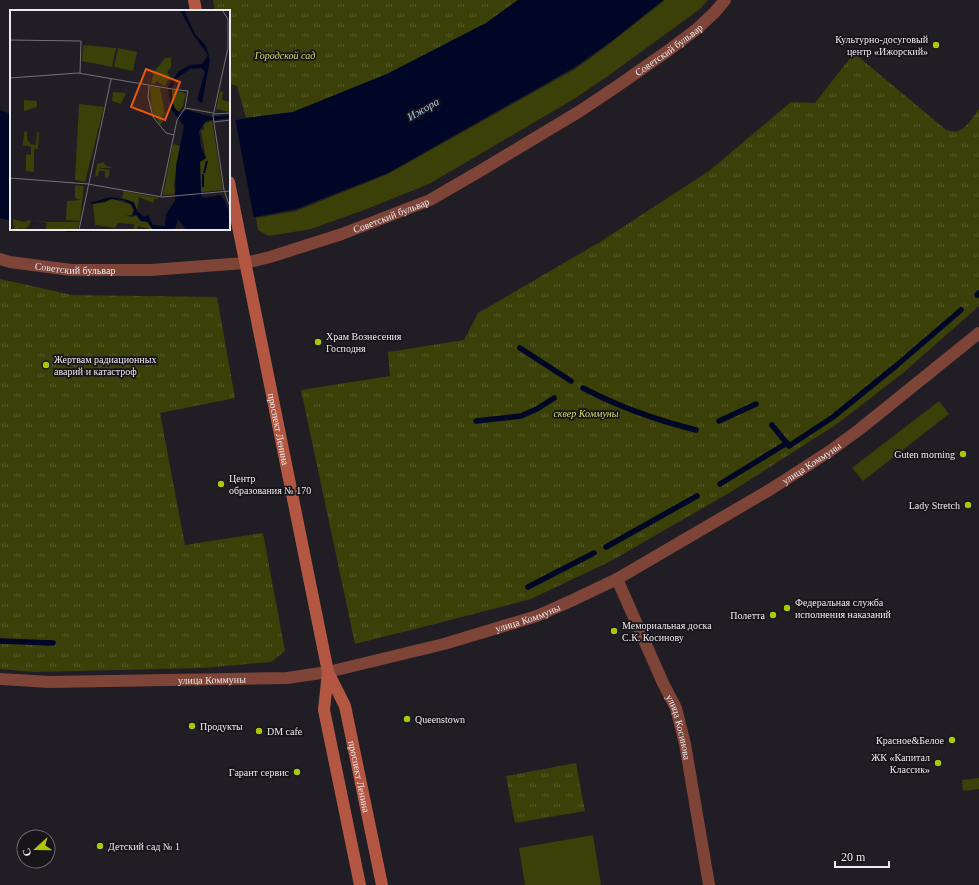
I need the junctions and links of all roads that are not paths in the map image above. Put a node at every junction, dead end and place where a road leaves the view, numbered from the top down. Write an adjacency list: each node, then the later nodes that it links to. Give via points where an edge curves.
1 (194, 0): 3 (main road)
2 (725, 0): 6 (street, Советский бульвар, via 698,28 616,87 436,196 342,234)
3 (196, 10)
4 (230, 187): 6 (main road, проспект Ленина)
5 (0, 259): 6 (street, Советский бульвар, via 71,270 151,270)
6 (245, 263): 9 (main road, проспект Ленина)
7 (979, 333): 8 (street, улица Коммуны, via 830,451 771,490)
8 (617, 579): 9 (street, улица Коммуны, via 537,616 444,644); 13 (street, улица Косинова, via 676,708 686,744)
9 (328, 672): 10 (street, улица Коммуны, via 287,678 50,682); 11 (main road, проспект Ленина, via 324,710); 12 (main road, проспект Ленина, via 345,706)
10 (0, 679)
11 (360, 885)
12 (382, 885)
13 (709, 885)

